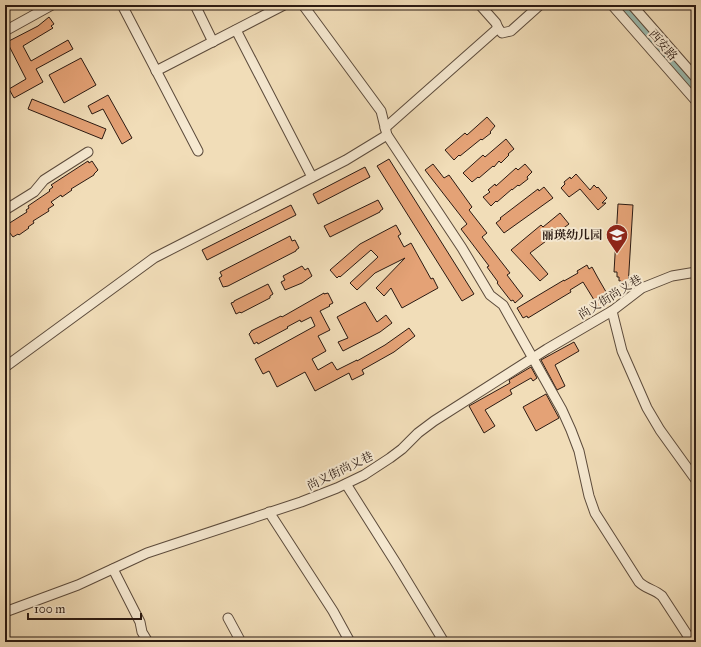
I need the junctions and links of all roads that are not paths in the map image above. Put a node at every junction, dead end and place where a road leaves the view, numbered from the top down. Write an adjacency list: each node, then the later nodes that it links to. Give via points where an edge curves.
1 (52, 5): 12 (street)
2 (122, 5): 14 (street)
3 (195, 5): 13 (street)
4 (284, 5): 11 (street)
5 (303, 5): 17 (street, via 381,111)
6 (480, 5): 10 (street)
7 (540, 5): 10 (street, via 511,31 502,33)
8 (612, 5): 16 (street, 西安路)
9 (632, 5): 15 (street, 西安路)
10 (498, 28): 17 (street)
11 (236, 30): 13 (street); 20 (street)
12 (5, 31)
13 (213, 42): 14 (street)
14 (156, 71): 18 (street)
15 (696, 78)
16 (696, 100)
17 (386, 132): 20 (street, via 346,160); 24 (street, via 490,295 503,305)
18 (198, 151)
19 (88, 152): 21 (street, via 44,180 34,192)
20 (312, 178): 25 (street, via 154,258)
21 (5, 210)
22 (696, 272): 23 (street, 尚义街尚义巷, via 672,276 642,288)
23 (612, 312): 24 (street, 尚义街尚义巷); 26 (street, via 622,351 647,408)
24 (533, 358): 27 (street, 尚义街尚义巷, via 426,426 402,449 377,467); 36 (street, via 571,430 595,513 638,582 662,596)
25 (5, 367)
26 (696, 480)
27 (346, 484): 28 (street, 尚义街尚义巷, via 319,496); 35 (street)
28 (269, 512): 29 (street, 尚义街尚义巷, via 147,553); 34 (street)
29 (114, 568): 30 (street, 尚义街尚义巷, via 78,585); 32 (street)
30 (5, 612)
31 (228, 618): 33 (street)
32 (148, 642)
33 (241, 642)
34 (350, 642)
35 (444, 642)
36 (692, 642)

